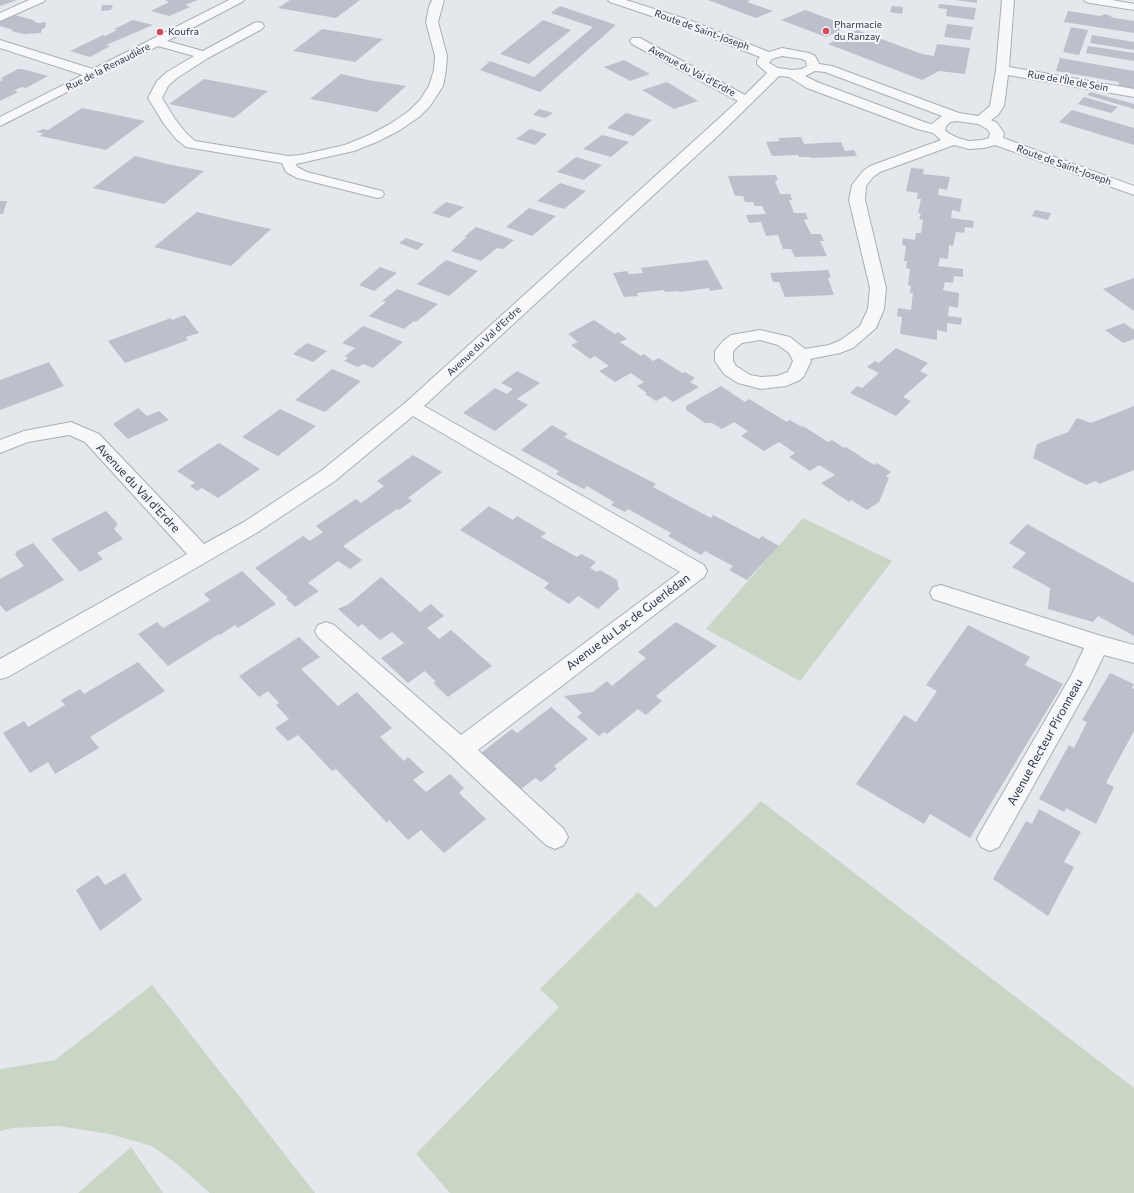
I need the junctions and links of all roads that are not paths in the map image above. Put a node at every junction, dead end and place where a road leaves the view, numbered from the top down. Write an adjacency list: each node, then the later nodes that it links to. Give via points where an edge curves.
1 (39, 0): 10 (street)
2 (238, 0): 13 (street, Rue de la Renaudière)
3 (438, 0): 29 (street, via 432,22 441,56 436,86 425,103 408,118 374,138 322,155)
4 (614, 0): 9 (street, Route de Saint-Joseph)
5 (1008, 0): 18 (street)
6 (1090, 0): 8 (street)
7 (664, 3): 9 (street)
8 (1134, 7)
9 (657, 14): 16 (street, Route de Saint-Joseph)
10 (0, 17)
11 (258, 26): 15 (street)
12 (636, 41): 22 (street, Avenue du Val d'Erdre)
13 (157, 42): 15 (street); 20 (street, Rue de la Renaudière)
14 (0, 44): 20 (street)
15 (204, 55): 29 (street, via 162,84 155,98 169,122 191,144)
16 (768, 56): 17 (street, via 782,52 798,54 811,59); 19 (street, via 763,64 770,70)
17 (813, 67): 19 (street, via 806,72); 23 (street, via 827,69)
18 (1002, 70): 21 (street, Rue de l'Île de Sein); 24 (street, via 997,106)
19 (784, 73): 22 (street, Avenue du Val d'Erdre); 26 (street)
20 (94, 74): 25 (street, Rue de la Renaudière)
21 (1134, 92)
22 (747, 101): 33 (street, Avenue du Val d'Erdre)
23 (957, 117): 24 (street); 26 (street, via 946,119 939,124)
24 (981, 120): 27 (street, via 992,126 997,133)
25 (0, 122)
26 (938, 130): 28 (street)
27 (995, 140): 28 (street, via 984,144); 30 (street, Route de Saint-Joseph)
28 (953, 141): 32 (street, via 875,169 859,185 857,200 878,288 874,313 867,328 847,344)
29 (288, 160): 31 (street, via 291,169 302,175)
30 (1134, 191)
31 (377, 194)
32 (800, 356)
33 (412, 407): 35 (street, Avenue du Val d'Erdre, via 300,496); 41 (street, Avenue du Lac de Guerlédan, via 696,571)
34 (0, 447): 35 (street, Avenue du Val d'Erdre, via 24,437 71,428 92,438)
35 (202, 556): 40 (street, Avenue du Val d'Erdre)
36 (941, 593): 38 (street)
37 (326, 632): 41 (street)
38 (1098, 644): 39 (street); 43 (street, Avenue Recteur Pironneau, via 1082,678)
39 (1134, 654)
40 (0, 670)
41 (460, 748): 42 (street)
42 (554, 836)
43 (990, 839)

